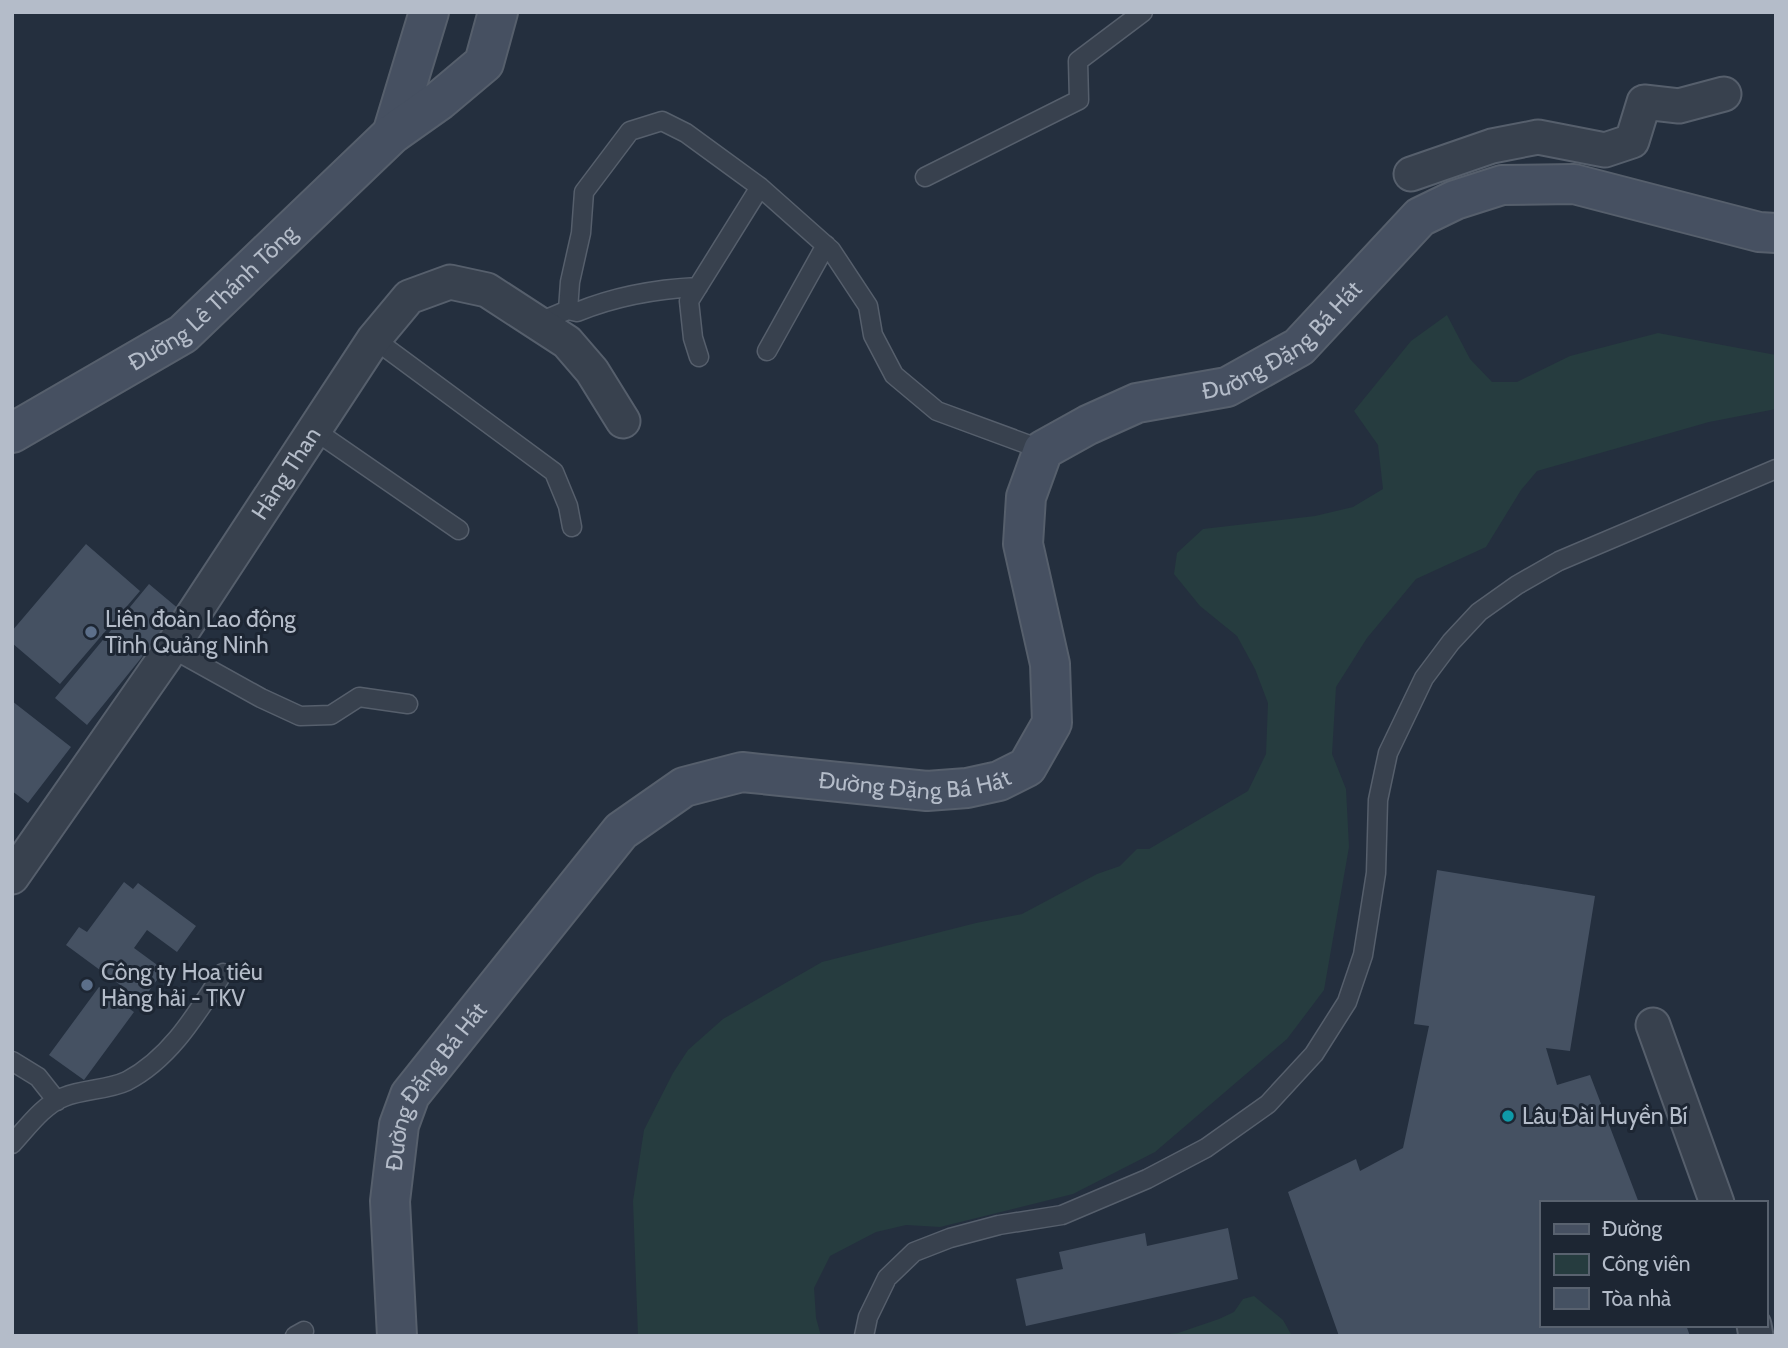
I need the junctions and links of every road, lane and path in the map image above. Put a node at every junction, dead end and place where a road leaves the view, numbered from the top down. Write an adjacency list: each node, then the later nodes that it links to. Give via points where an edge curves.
1 (429, 12): 5 (street, Đường Lê Thánh Tông)
2 (498, 12): 5 (street, Đường Lê Thánh Tông, via 484,63)
3 (1143, 12): 8 (lane, via 1078,61 1079,100)
4 (1724, 94): 6 (street, via 1679,106 1644,102 1632,141 1605,150 1538,136)
5 (392, 134): 21 (street, Đường Lê Thánh Tông, via 183,334)
6 (1492, 146): 7 (street); 9 (street)
7 (1411, 174)
8 (925, 177)
9 (1502, 185): 11 (street, Đường Đặng Bá Hát, via 1574,184); 22 (street, Đường Đặng Bá Hát, via 1420,217 1299,347 1227,387 1137,403)
10 (760, 187): 12 (lane); 13 (lane); 14 (lane, via 662,121 629,131 584,192)
11 (1776, 233)
12 (826, 245): 17 (lane); 22 (lane, via 868,306 873,335 894,375 937,411)
13 (698, 287): 14 (lane, via 652,291 577,312); 18 (lane, via 690,301)
14 (568, 310): 15 (lane)
15 (537, 323): 16 (street, Hàng Than, via 487,290 450,282 409,298); 19 (street, Hàng Than, via 566,342 592,371)
16 (374, 340): 20 (street, Hàng Than); 24 (lane, via 554,472)
17 (766, 351)
18 (699, 357)
19 (623, 421)
20 (314, 430): 25 (lane); 26 (street, Hàng Than)
21 (12, 433)
22 (1043, 450): 35 (street, Đường Đặng Bá Hát, via 1026,497 1023,544 1050,664 1052,723 1027,767 999,781 927,791 742,772 684,788 621,831 410,1095 399,1125 390,1201)
23 (1776, 468): 36 (lane, via 1559,561 1479,612 1451,642 1424,678 1388,753 1378,800 1376,873 1363,955 1347,1002 1314,1054 1268,1104 1206,1148 1098,1200 1062,1215 999,1225 914,1252 887,1278)
24 (572, 527)
25 (459, 530)
26 (171, 648): 27 (lane, via 300,716 331,715 359,697); 28 (street, Hàng Than)
27 (408, 704)
28 (12, 877)
29 (223, 973): 32 (lane, via 190,1024 161,1056 126,1081)
30 (1653, 1026): 34 (street)
31 (12, 1061): 32 (lane, via 38,1077)
32 (57, 1101): 33 (lane)
33 (12, 1144)
34 (1716, 1201)
35 (397, 1336)
36 (864, 1336)

